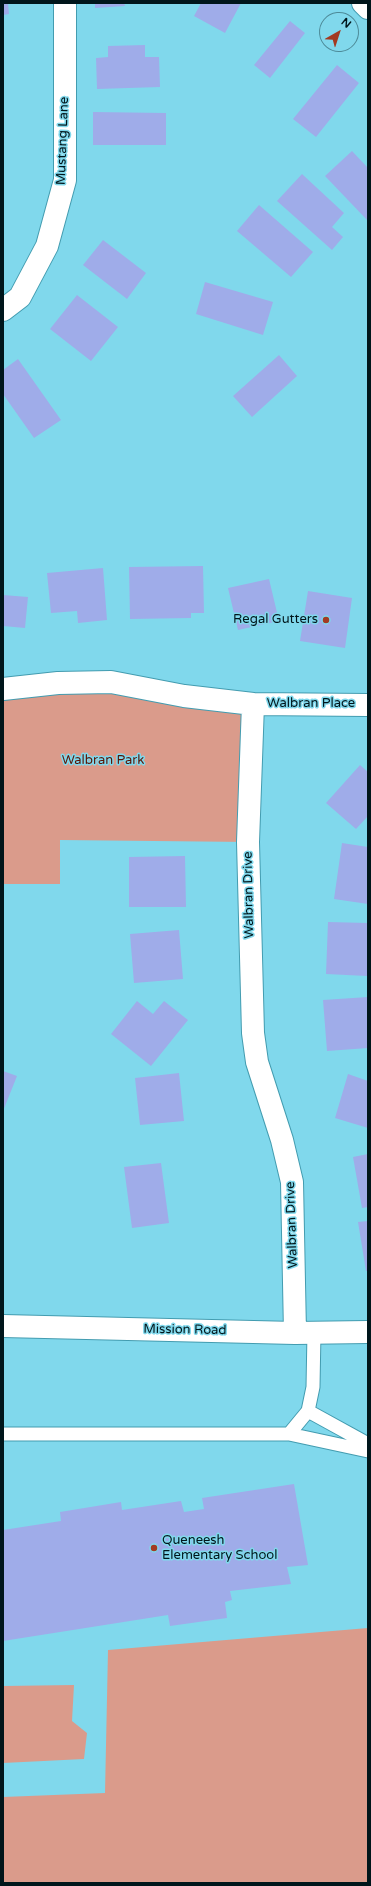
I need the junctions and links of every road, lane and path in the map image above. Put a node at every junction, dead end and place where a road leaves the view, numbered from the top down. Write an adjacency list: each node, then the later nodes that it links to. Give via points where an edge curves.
1 (65, 3): 4 (street, Mustang Lane, via 65,180 47,246 20,297)
2 (363, 3): 3 (street)
3 (368, 8)
4 (3, 310)
5 (3, 689): 6 (street, via 58,683 111,682 184,696)
6 (253, 704): 7 (street, Walbran Place); 10 (street, Walbran Drive, via 248,842 252,1033 257,1062 282,1140 292,1182)
7 (368, 705)
8 (3, 1326): 10 (street, Mission Road)
9 (368, 1332): 10 (street, Mission Road)
10 (305, 1333): 11 (lane, via 313,1387)
11 (308, 1411): 13 (lane); 14 (lane)
12 (3, 1434): 13 (lane)
13 (289, 1434): 15 (lane)
14 (368, 1444)
15 (368, 1451)

